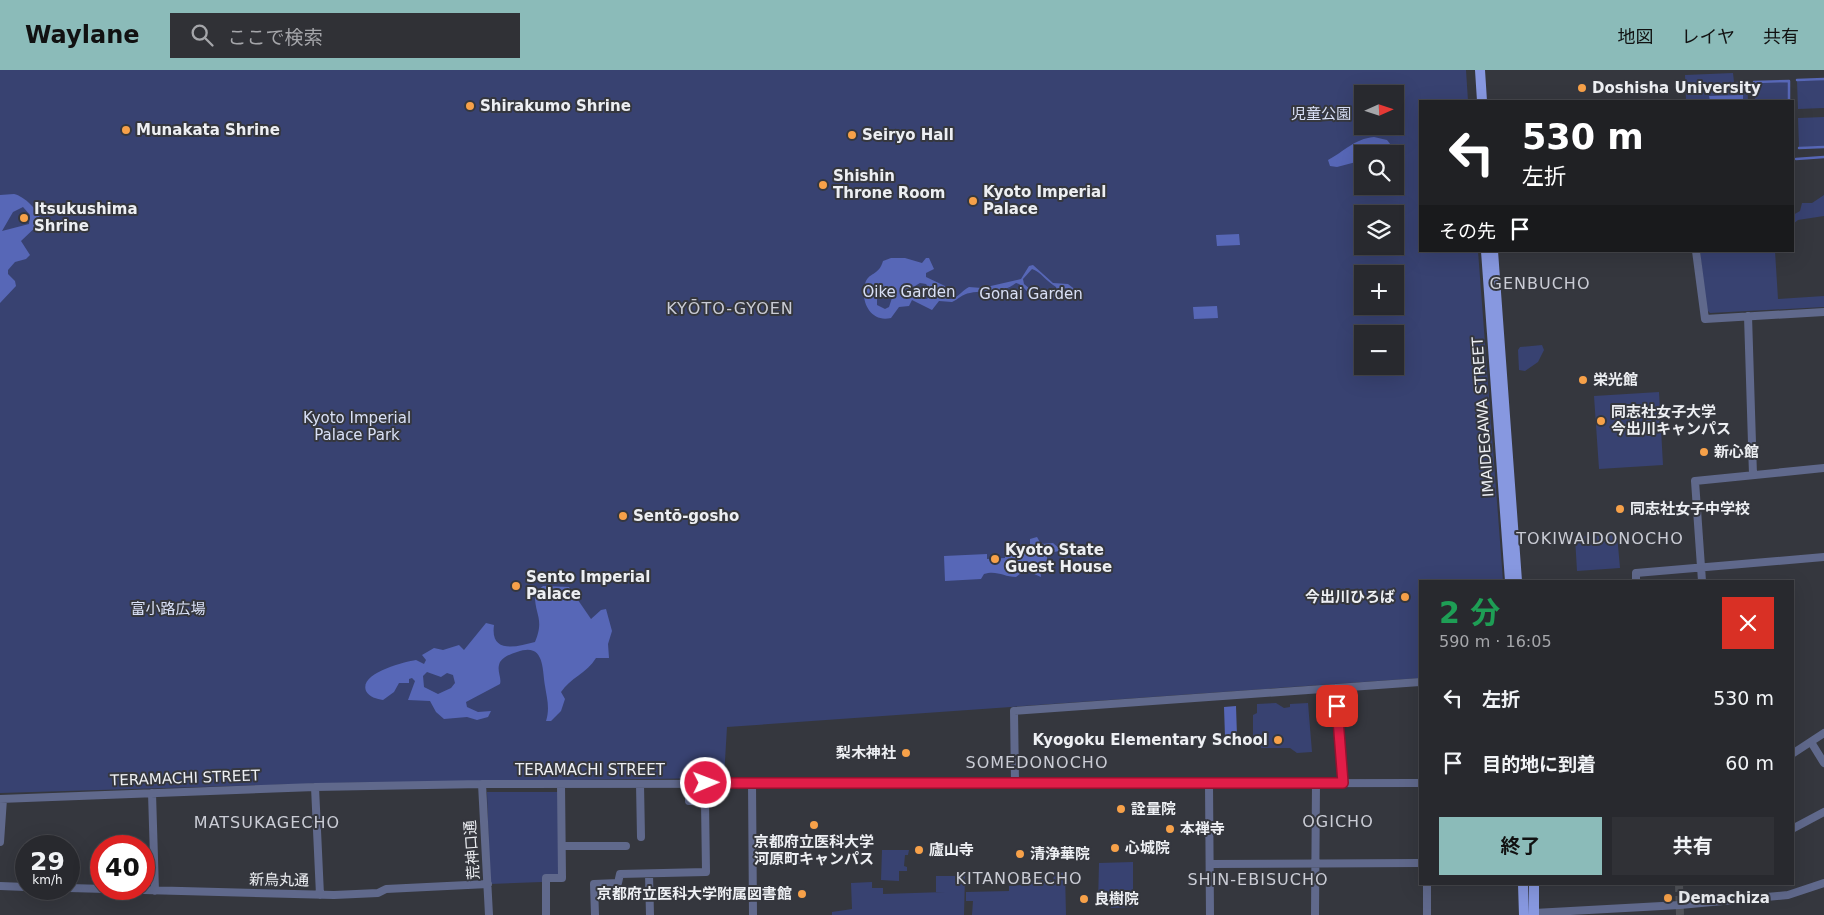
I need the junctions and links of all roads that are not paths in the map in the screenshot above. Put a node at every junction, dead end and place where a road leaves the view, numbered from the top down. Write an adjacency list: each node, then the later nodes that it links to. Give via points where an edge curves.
1 (1474, 70): 3 (main road)
2 (1480, 70): 4 (main road)
3 (1476, 100)
4 (1482, 100)
5 (1486, 252): 14 (main road, IMAIDEGAWA STREET)
6 (1493, 252): 15 (main road, IMAIDEGAWA STREET)
7 (1696, 252): 9 (street, via 1705,319)
8 (1824, 312): 9 (street)
9 (1748, 316): 11 (street)
10 (1824, 468): 11 (street)
11 (1753, 475): 13 (street, via 1695,481)
12 (1824, 558): 13 (street)
13 (1701, 568): 16 (street, via 1636,573); 17 (street)
14 (1510, 580)
15 (1517, 580)
16 (1636, 580)
17 (1702, 580)
18 (1419, 682): 19 (street)
19 (1336, 688): 24 (street, via 1014,711); 27 (street)
20 (1824, 733): 21 (street)
21 (1811, 742): 22 (street); 23 (street)
22 (1794, 753)
23 (1824, 762)
24 (1015, 782): 25 (street, TERAMACHI STREET); 33 (street, TERAMACHI STREET)
25 (752, 783): 32 (street, TERAMACHI STREET); 44 (street)
26 (1316, 783): 27 (street, TERAMACHI STREET); 33 (street, TERAMACHI STREET); 48 (street)
27 (1343, 783): 28 (street, TERAMACHI STREET)
28 (1419, 783)
29 (482, 784): 30 (street, TERAMACHI STREET); 34 (street, TERAMACHI STREET); 50 (street, 荒神口通)
30 (561, 784): 31 (street, TERAMACHI STREET); 42 (street)
31 (640, 784): 32 (street, TERAMACHI STREET); 40 (street)
32 (689, 784): 49 (street, via 689,801 705,801 706,872)
33 (1209, 784): 47 (street)
34 (315, 787): 35 (street, TERAMACHI STREET); 58 (street)
35 (152, 793): 36 (street, TERAMACHI STREET); 39 (street)
36 (1, 799): 41 (street)
37 (1824, 812): 38 (street)
38 (1794, 828)
39 (153, 835)
40 (641, 837)
41 (0, 842)
42 (562, 846): 43 (street); 61 (street, via 562,878 546,878)
43 (626, 846)
44 (753, 860): 45 (street); 64 (street)
45 (798, 860)
46 (1419, 863): 48 (street)
47 (1210, 864): 48 (street); 65 (street)
48 (1316, 864): 66 (street)
49 (649, 874): 62 (street, via 620,874 618,884 594,884); 63 (street)
50 (488, 884): 58 (street, 新烏丸通); 60 (street, 荒神口通)
51 (1824, 884): 59 (street, via 1779,896 1680,906)
52 (1427, 885): 67 (street)
53 (1523, 885): 59 (main road)
54 (1534, 885): 59 (main road)
55 (0, 886): 56 (street)
56 (15, 887)
57 (155, 891): 58 (street, 新烏丸通)
58 (320, 895)
59 (1531, 914)
60 (489, 915)
61 (546, 915)
62 (595, 915)
63 (650, 915)
64 (753, 915)
65 (1210, 915)
66 (1315, 915)
67 (1427, 915)

